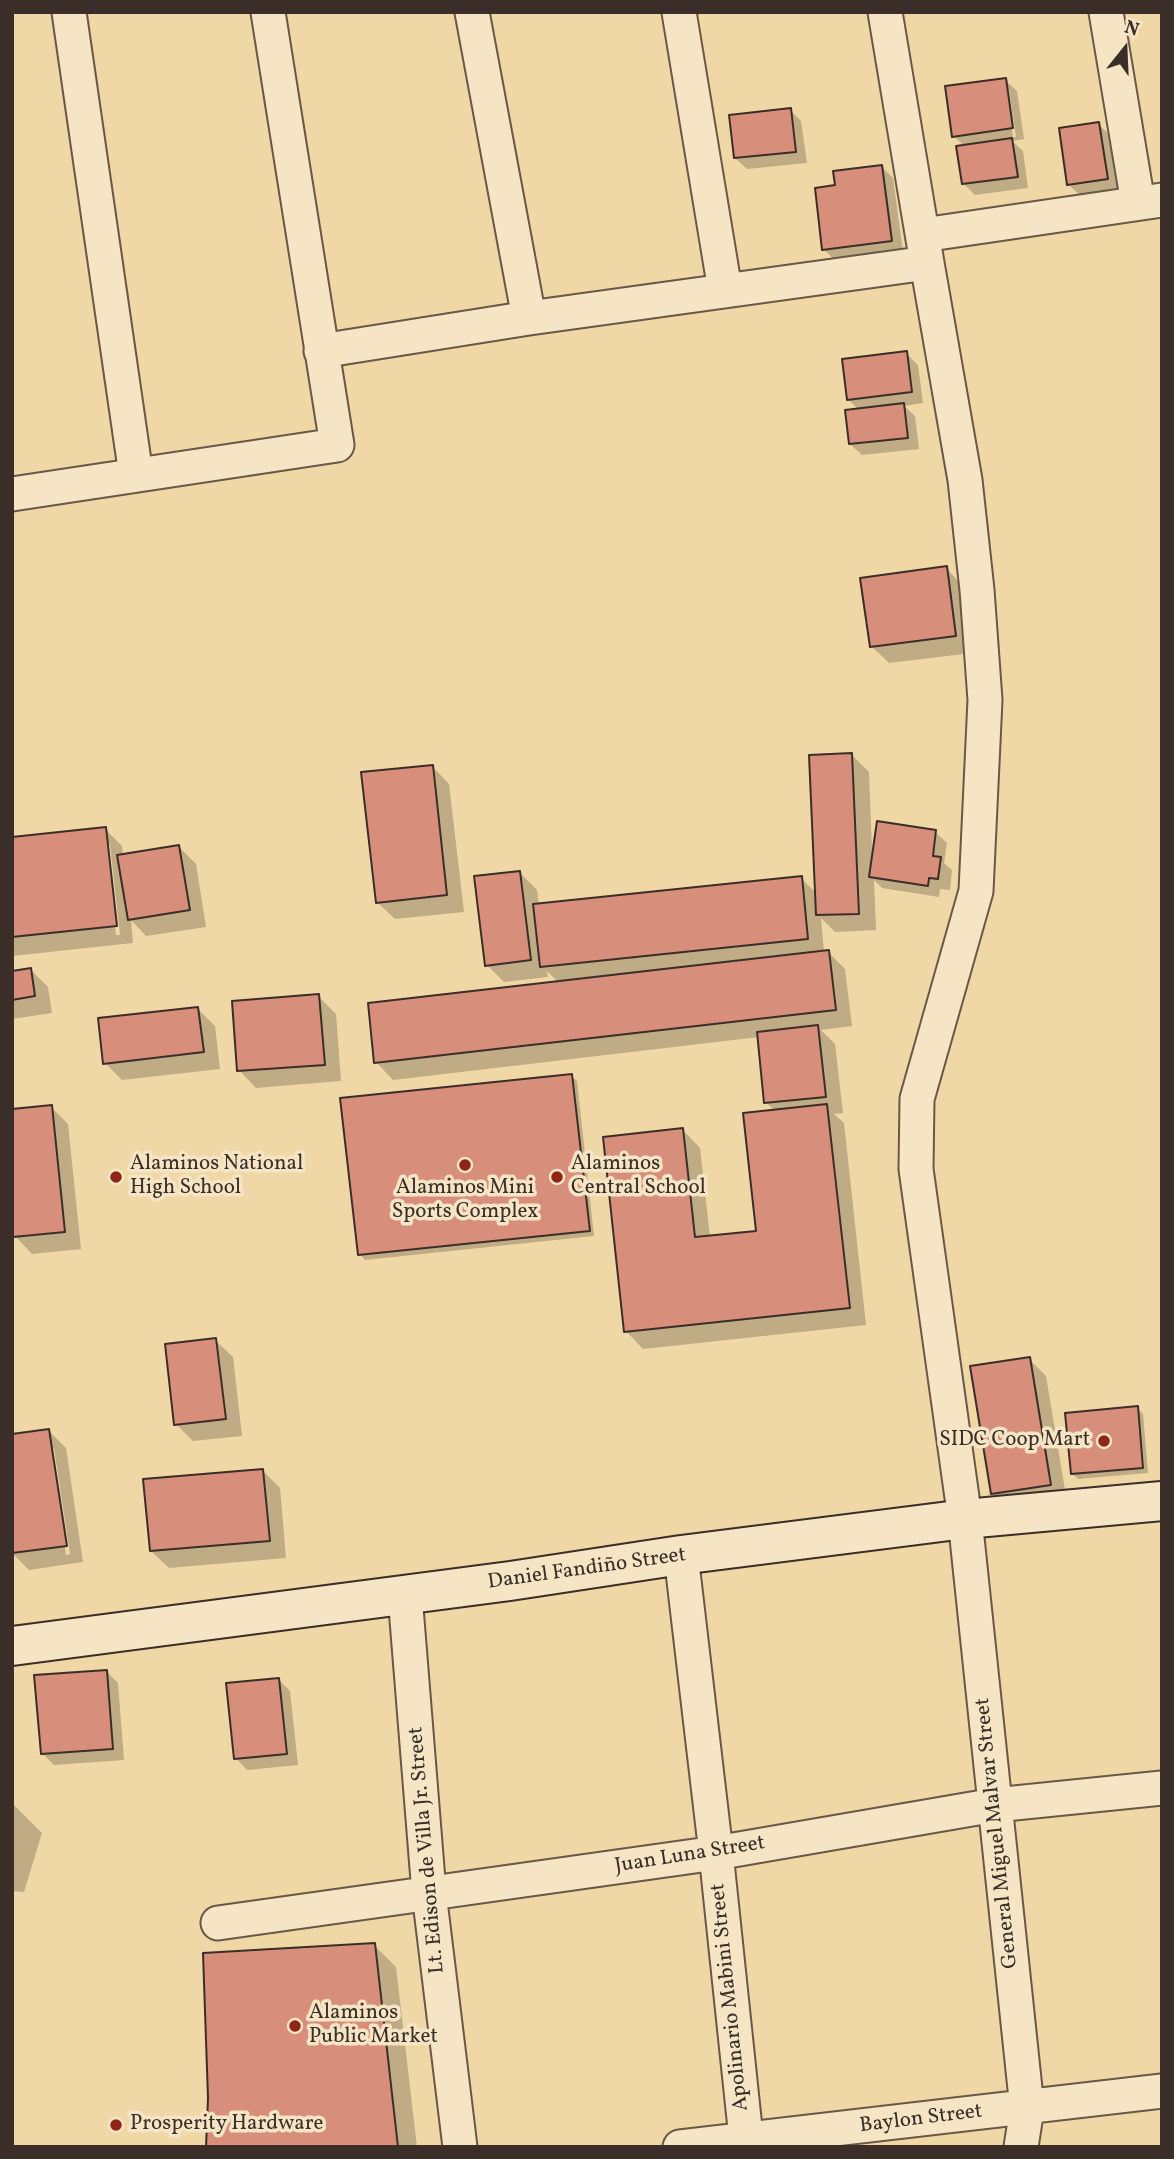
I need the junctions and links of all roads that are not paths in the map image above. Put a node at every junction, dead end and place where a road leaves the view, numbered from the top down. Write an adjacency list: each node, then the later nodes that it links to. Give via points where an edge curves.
1 (69, 12): 12 (street)
2 (268, 12): 11 (street)
3 (472, 12): 10 (street)
4 (679, 12): 9 (street)
5 (885, 12): 8 (street, General Miguel Malvar Street)
6 (1106, 12): 7 (street)
7 (1150, 202): 8 (street)
8 (925, 249): 9 (street); 15 (street, General Miguel Malvar Street, via 965,481 985,700 976,891 917,1099 916,1169)
9 (725, 290): 10 (street)
10 (529, 318): 11 (street)
11 (321, 351): 12 (street, via 337,445)
12 (136, 475): 13 (street)
13 (12, 494)
14 (1162, 1501): 15 (street, Daniel Fandiño Street)
15 (965, 1520): 16 (street, Daniel Fandiño Street); 20 (street, General Miguel Malvar Street)
16 (681, 1555): 17 (street, Daniel Fandiño Street); 21 (street, Apolinario Mabini Street)
17 (405, 1595): 18 (street, Daniel Fandiño Street); 22 (street, Lt. Edison de Villa Jr. Street)
18 (12, 1646)
19 (1162, 1788): 20 (street, Juan Luna Street)
20 (995, 1805): 21 (street, Juan Luna Street); 25 (street, General Miguel Malvar Street)
21 (716, 1853): 22 (street, Juan Luna Street); 26 (street, Apolinario Mabini Street)
22 (429, 1893): 23 (street, Juan Luna Street); 27 (street, Lt. Edison de Villa Jr. Street)
23 (218, 1923)
24 (1162, 2091): 25 (street, Baylon Street)
25 (1027, 2108): 26 (street, Baylon Street); 29 (street, General Miguel Malvar Street)
26 (746, 2144): 28 (street, Baylon Street)
27 (460, 2147)
28 (680, 2147)
29 (1021, 2147)

